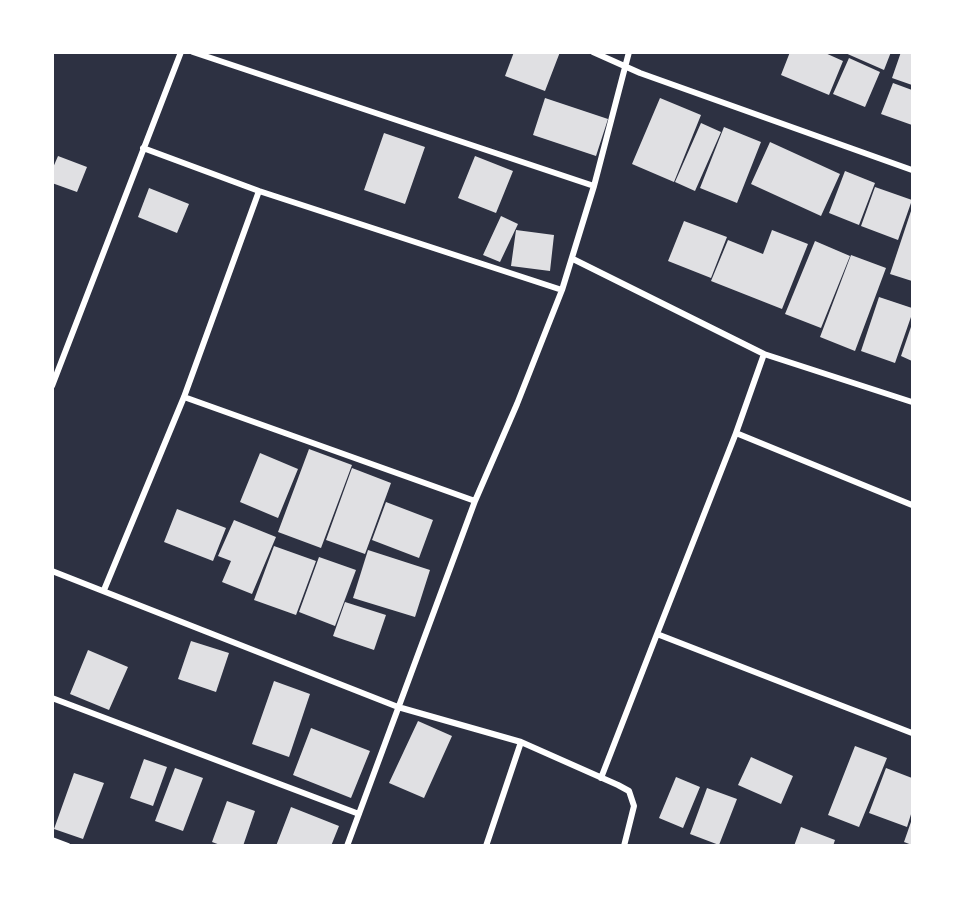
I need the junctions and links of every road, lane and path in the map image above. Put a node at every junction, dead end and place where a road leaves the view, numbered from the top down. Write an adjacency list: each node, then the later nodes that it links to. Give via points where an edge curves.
1 (181, 52): 6 (street)
2 (193, 52): 8 (street)
3 (593, 52): 5 (street)
4 (629, 52): 5 (street)
5 (625, 67): 7 (street); 8 (street)
6 (143, 148): 9 (street); 13 (street)
7 (912, 170)
8 (594, 186): 10 (street)
9 (259, 191): 11 (street); 14 (street)
10 (573, 259): 11 (street); 12 (street)
11 (562, 290): 17 (street)
12 (764, 354): 15 (street); 16 (street)
13 (52, 386)
14 (184, 397): 17 (street); 20 (street)
15 (912, 402)
16 (736, 434): 18 (street); 21 (street)
17 (475, 501): 23 (street)
18 (912, 505)
19 (52, 571): 20 (street)
20 (104, 590): 23 (street)
21 (657, 634): 24 (street); 26 (street)
22 (52, 698): 27 (street)
23 (398, 706): 25 (street); 27 (street)
24 (912, 733)
25 (521, 742): 26 (street); 31 (street)
26 (601, 778): 32 (street, via 629,791 632,798 634,806)
27 (359, 814): 30 (street)
28 (52, 840): 29 (street)
29 (68, 846)
30 (347, 846)
31 (486, 846)
32 (624, 846)

